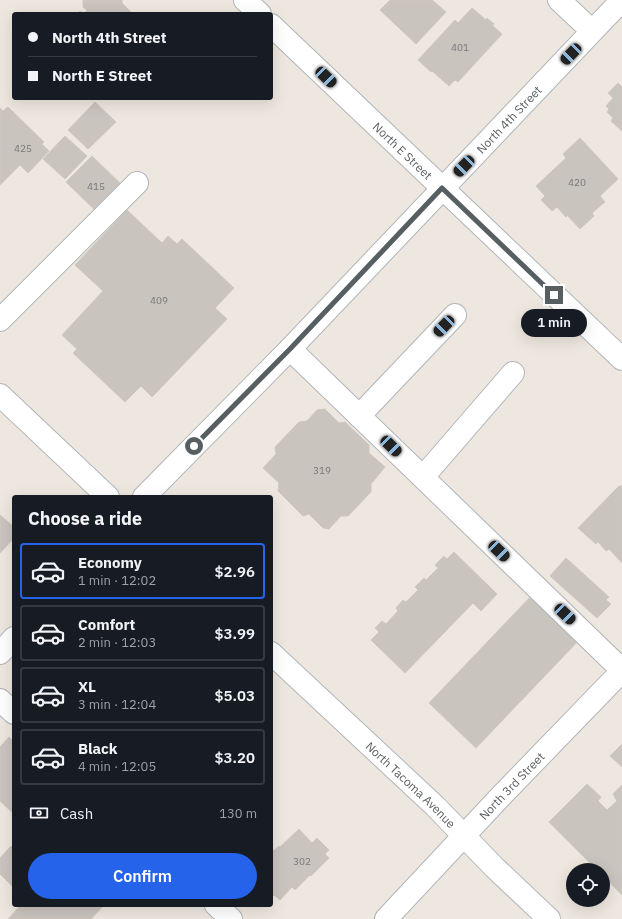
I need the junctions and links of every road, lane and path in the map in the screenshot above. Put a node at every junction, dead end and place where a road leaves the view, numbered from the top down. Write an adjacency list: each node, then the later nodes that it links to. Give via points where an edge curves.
1 (245, 0): 4 (street)
2 (559, 0): 6 (street)
3 (622, 0): 6 (street, North 4th Street)
4 (258, 12)
5 (273, 27): 8 (street, North E Street)
6 (592, 32): 8 (street, North 4th Street)
7 (137, 183): 10 (street)
8 (442, 188): 11 (street, North 4th Street); 12 (street, North E Street)
9 (455, 315): 15 (street)
10 (0, 320)
11 (290, 349): 15 (street); 18 (street, North 4th Street)
12 (622, 359)
13 (513, 373): 16 (street)
14 (0, 395): 17 (street)
15 (359, 416): 16 (street)
16 (423, 477): 22 (street)
17 (106, 495)
18 (146, 495)
19 (12, 640): 20 (street)
20 (0, 653)
21 (273, 654): 25 (street, North Tacoma Avenue)
22 (622, 670): 25 (street, North 3rd Street)
23 (0, 700): 24 (street)
24 (12, 711)
25 (463, 835): 28 (street, North 3rd Street); 29 (street, North Tacoma Avenue)
26 (218, 907): 27 (street)
27 (231, 919)
28 (386, 919)
29 (549, 919)

